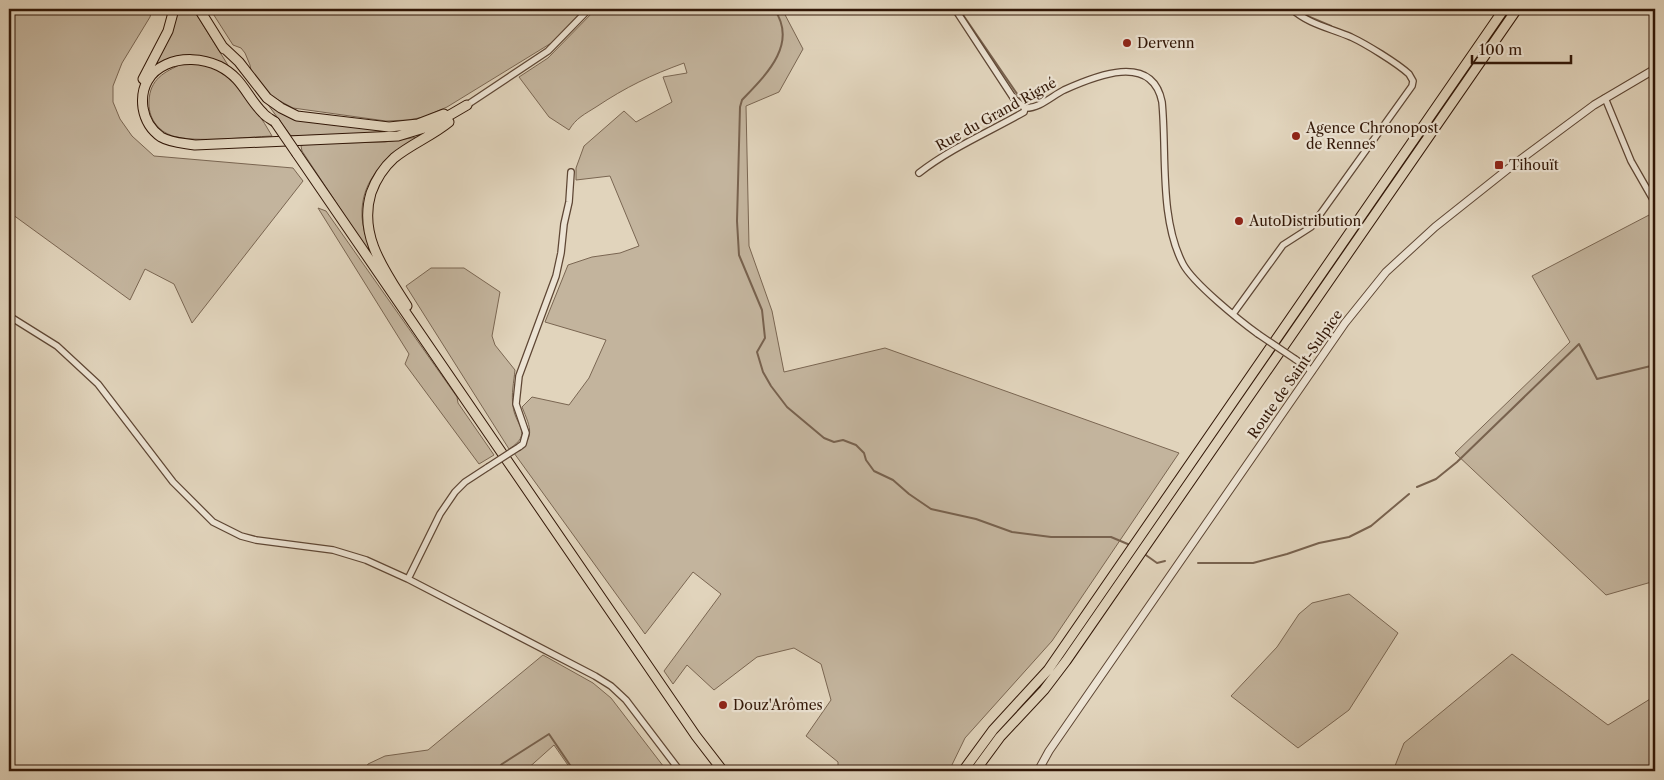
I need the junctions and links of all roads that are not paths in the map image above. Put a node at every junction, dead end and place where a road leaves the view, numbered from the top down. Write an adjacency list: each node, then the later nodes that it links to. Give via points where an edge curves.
1 (174, 9): 14 (main road, via 168,31 140,85 139,112 147,130 158,140 176,148)
2 (199, 9): 8 (main road)
3 (589, 9): 11 (street, via 548,51)
4 (955, 9): 12 (street, via 1014,99)
5 (1292, 9): 18 (street, via 1308,21 1351,37 1406,71 1412,86 1311,227 1283,246)
6 (1504, 9): 25 (main road, via 1048,670 993,730)
7 (1517, 9): 26 (main road, via 1055,676 1000,737)
8 (222, 46): 11 (main road, via 267,98 297,116 400,127 425,122); 13 (main road)
9 (1655, 69): 10 (street, Route de Saint-Sulpice)
10 (1605, 98): 17 (street, via 1631,161); 21 (street, Route de Saint-Sulpice, via 1513,164 1411,247 1361,301)
11 (467, 105): 14 (main road, via 431,126 398,136); 20 (main road, via 447,124 389,163 375,181 367,208 372,246)
12 (1025, 108): 16 (street, Rue du Grand Rigné, via 1024,112 931,163); 18 (street, Rue du Grand Rigné, via 1036,106 1063,90 1122,71 1137,72 1153,81 1162,102 1169,217 1175,242 1188,270)
13 (275, 122): 14 (main road, via 263,113 238,79 226,70 205,62 174,61 158,69 148,80 144,112 149,125 161,137); 20 (main road, bridge)
14 (195, 145)
15 (571, 172): 22 (street, bridge, via 556,276 519,376 516,404 526,433 523,444 455,492 440,514)
16 (919, 173)
17 (1655, 203)
18 (1233, 314): 21 (street, Rue du Grand Rigné, bridge)
19 (9, 316): 22 (street, via 57,346 98,384 173,482 213,522 256,540 349,554)
20 (432, 349): 24 (main road)
21 (1312, 371): 27 (street, Route de Saint-Sulpice)
22 (408, 579): 23 (street, via 611,686 626,700)
23 (680, 771)
24 (723, 771)
25 (963, 771)
26 (975, 771)
27 (1038, 771)

